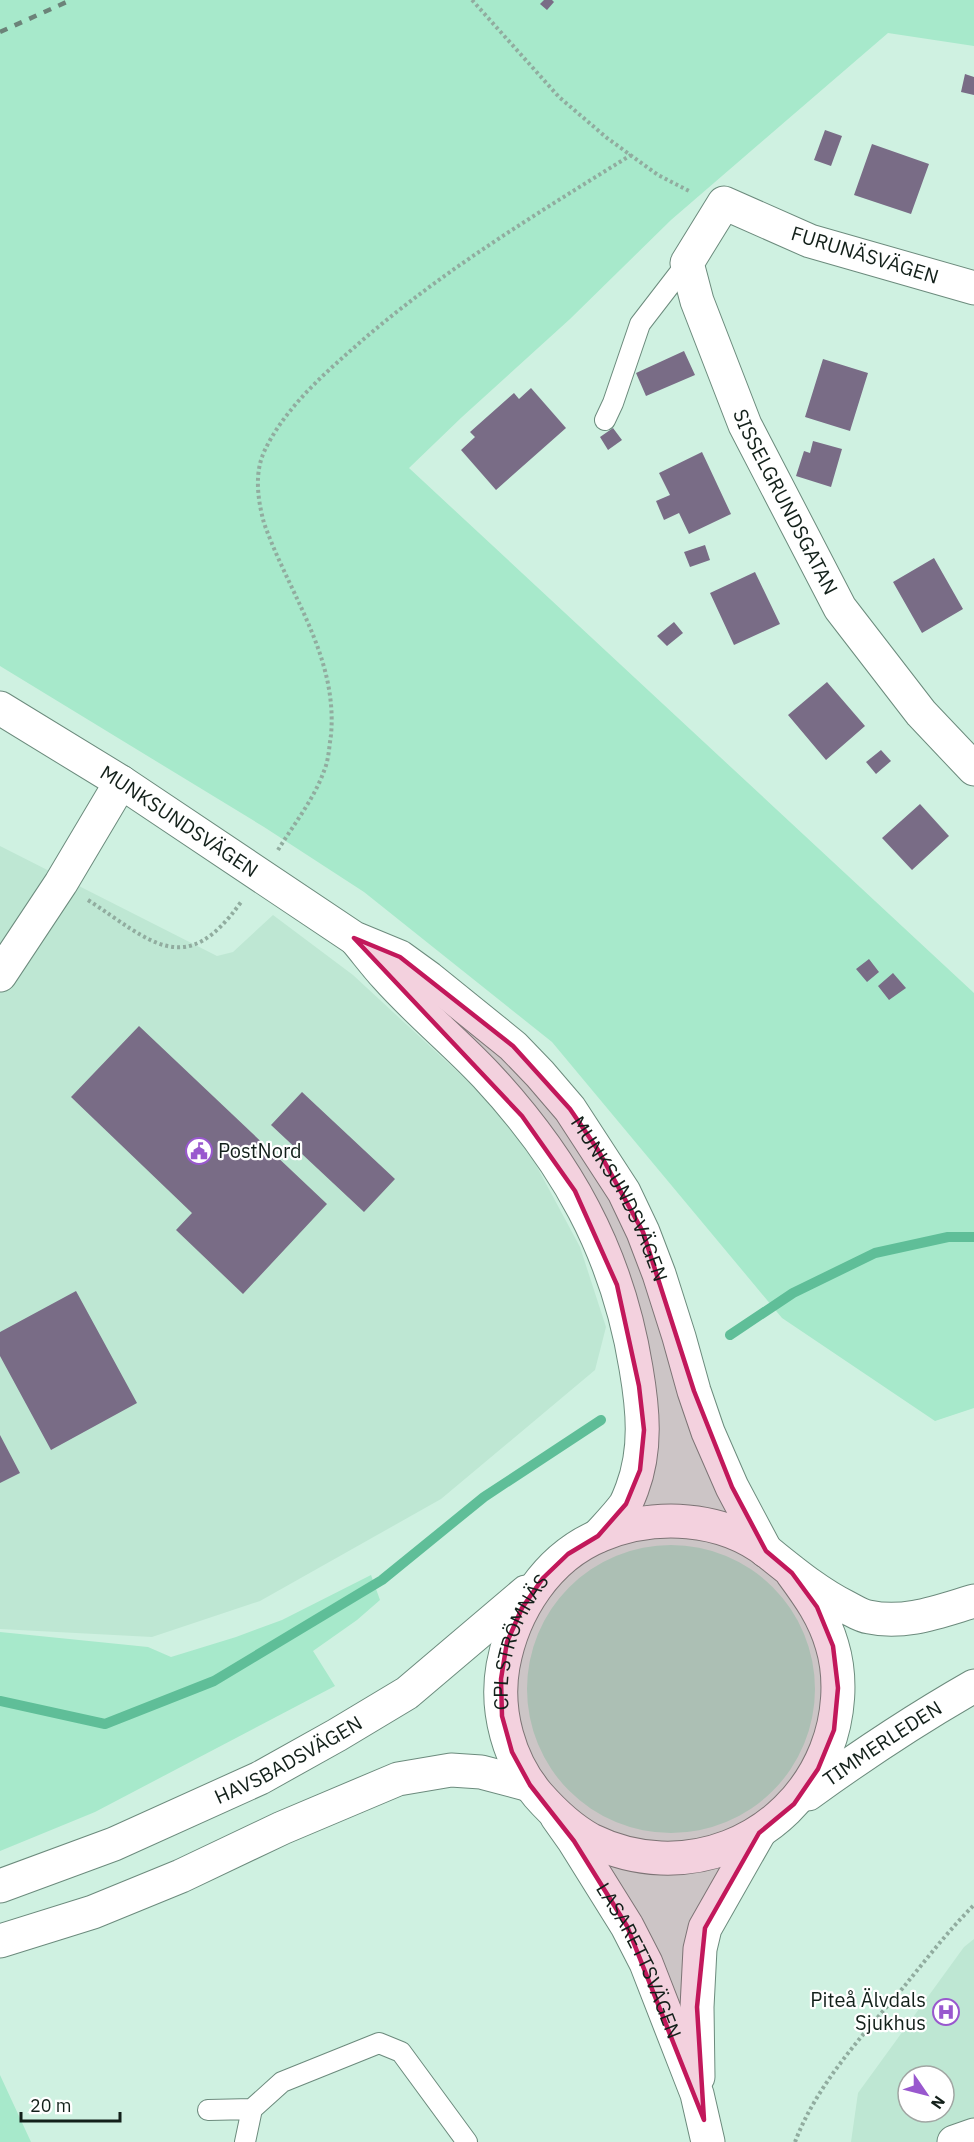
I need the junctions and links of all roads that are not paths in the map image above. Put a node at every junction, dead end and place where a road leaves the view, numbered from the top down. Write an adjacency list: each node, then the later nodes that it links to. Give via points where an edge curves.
1 (687, 263): 2 (street, FURUNÄSVÄGEN, via 724,203 810,241); 3 (lane, via 640,324); 5 (street, SISSELGRUNDSGATAN, via 697,301 745,425 840,608 921,713)
2 (974, 288)
3 (605, 420)
4 (0, 708): 6 (street, MUNKSUNDSVÄGEN)
5 (974, 769)
6 (120, 782): 7 (street, MUNKSUNDSVÄGEN); 8 (street, via 61,883)
7 (354, 938): 9 (street, MUNKSUNDSVÄGEN, via 522,1116 575,1191 598,1237 631,1335 644,1430 639,1470 626,1504); 10 (street, MUNKSUNDSVÄGEN, via 400,957 513,1046 570,1109 598,1150 643,1233 708,1432)
8 (0, 975)
9 (598, 1536): 10 (street, CPL STRÖMNÄS, via 632,1525 667,1521 702,1524 735,1534); 12 (street, CPL STRÖMNÄS, via 568,1554)
10 (766, 1551): 11 (street, CPL STRÖMNÄS)
11 (792, 1574): 13 (street, via 866,1617 894,1620); 16 (street, CPL STRÖMNÄS, via 817,1607 833,1646 838,1688 834,1730 818,1769)
12 (543, 1578): 15 (street, CPL STRÖMNÄS, via 522,1608 507,1642 501,1679 502,1716 512,1752); 19 (street, HAVSBADSVÄGEN, via 408,1693 337,1736 260,1778 114,1844)
13 (974, 1601)
14 (974, 1686): 16 (street, TIMMERLEDEN, via 902,1728)
15 (530, 1785): 17 (street, CPL STRÖMNÄS); 20 (street, via 481,1772 451,1770 398,1779 104,1908)
16 (794, 1804): 18 (street, CPL STRÖMNÄS)
17 (554, 1813): 18 (street, CPL STRÖMNÄS, via 591,1839 633,1855 677,1858 722,1850); 23 (street, LASARETTSVÄGEN, via 627,1926 646,1963 697,2094)
18 (759, 1833): 23 (street, LASARETTSVÄGEN, via 705,1928 700,1949 698,2079)
19 (0, 1886)
20 (0, 1941)
21 (252, 2109): 22 (lane); 25 (lane); 26 (lane, via 282,2082 379,2043 401,2052)
22 (208, 2110)
23 (706, 2131)
24 (974, 2135): 27 (street)
25 (244, 2142)
26 (467, 2142)
27 (954, 2142)

